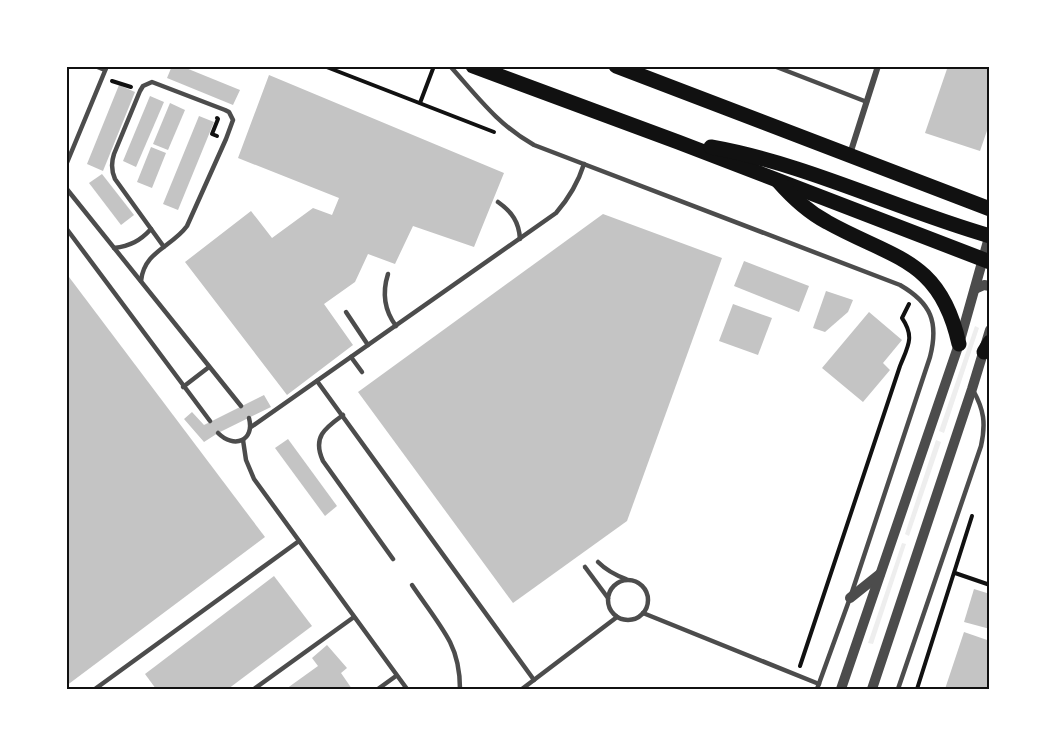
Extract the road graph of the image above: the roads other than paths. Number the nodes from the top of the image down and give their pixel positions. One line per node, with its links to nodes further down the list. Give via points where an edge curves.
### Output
1 (68, 66): 9 (lane)
2 (95, 66): 8 (lane)
3 (450, 66): 13 (lane, via 504,126 534,145)
4 (473, 66): 11 (main road)
5 (616, 66): 12 (main road)
6 (774, 66): 10 (lane)
7 (878, 66): 10 (street)
8 (106, 68): 14 (lane)
9 (66, 71)
10 (867, 102): 12 (street)
11 (678, 142): 15 (main road); 21 (main road, via 781,164)
12 (849, 156): 18 (main road)
13 (584, 164): 22 (lane, via 568,199 556,213); 57 (lane, via 900,285 926,306 935,340)
14 (66, 165)
15 (776, 179): 25 (main road); 33 (main road, via 808,210 920,270 946,303)
16 (66, 188): 24 (lane)
17 (498, 202): 22 (lane, via 517,221)
18 (990, 209)
19 (66, 228): 40 (lane)
20 (151, 229): 23 (lane); 23 (lane, via 115,179 112,161 140,91 148,83 157,83 225,110 233,120 187,226); 24 (lane, via 135,243)
21 (990, 235): 25 (street)
22 (520, 239): 31 (lane)
23 (164, 247): 27 (lane, via 148,261)
24 (114, 248): 27 (lane)
25 (988, 258): 29 (street)
26 (388, 274): 31 (lane, via 384,301)
27 (141, 281): 37 (lane)
28 (990, 286): 29 (street)
29 (975, 289): 33 (street)
30 (346, 312): 34 (lane)
31 (396, 326): 34 (lane)
32 (990, 330): 35 (street)
33 (958, 344): 53 (street)
34 (368, 345): 36 (lane)
35 (987, 347): 41 (street)
36 (351, 357): 38 (lane); 39 (lane)
37 (209, 367): 40 (lane); 42 (lane)
38 (362, 372)
39 (317, 381): 43 (lane); 46 (lane)
40 (183, 387): 45 (lane)
41 (972, 389): 71 (street); 72 (lane, via 984,417 981,446)
42 (241, 406)
43 (343, 415): 50 (lane, via 321,434 319,452); 62 (lane)
44 (249, 418): 46 (lane)
45 (210, 422)
46 (251, 427): 48 (lane)
47 (218, 433): 48 (lane, via 229,441)
48 (243, 440): 49 (lane, via 254,479)
49 (299, 541): 59 (lane); 64 (lane)
50 (393, 559)
51 (598, 562): 54 (lane)
52 (585, 567): 56 (lane)
53 (880, 574): 57 (street); 70 (street)
54 (626, 579): 56 (lane, via 614,586); 58 (lane, via 635,580 646,590 649,598)
55 (412, 585): 68 (lane, via 450,642)
56 (608, 598): 60 (lane)
57 (850, 598): 63 (lane)
58 (643, 613): 60 (lane, via 631,620); 63 (lane)
59 (354, 617): 61 (lane); 65 (lane)
60 (617, 617): 62 (lane)
61 (396, 676): 66 (lane); 67 (lane)
62 (534, 680): 69 (lane)
63 (818, 687)
64 (95, 689)
65 (254, 689)
66 (378, 689)
67 (407, 689)
68 (460, 689)
69 (522, 689)
70 (841, 689)
71 (872, 689)
72 (898, 689)

